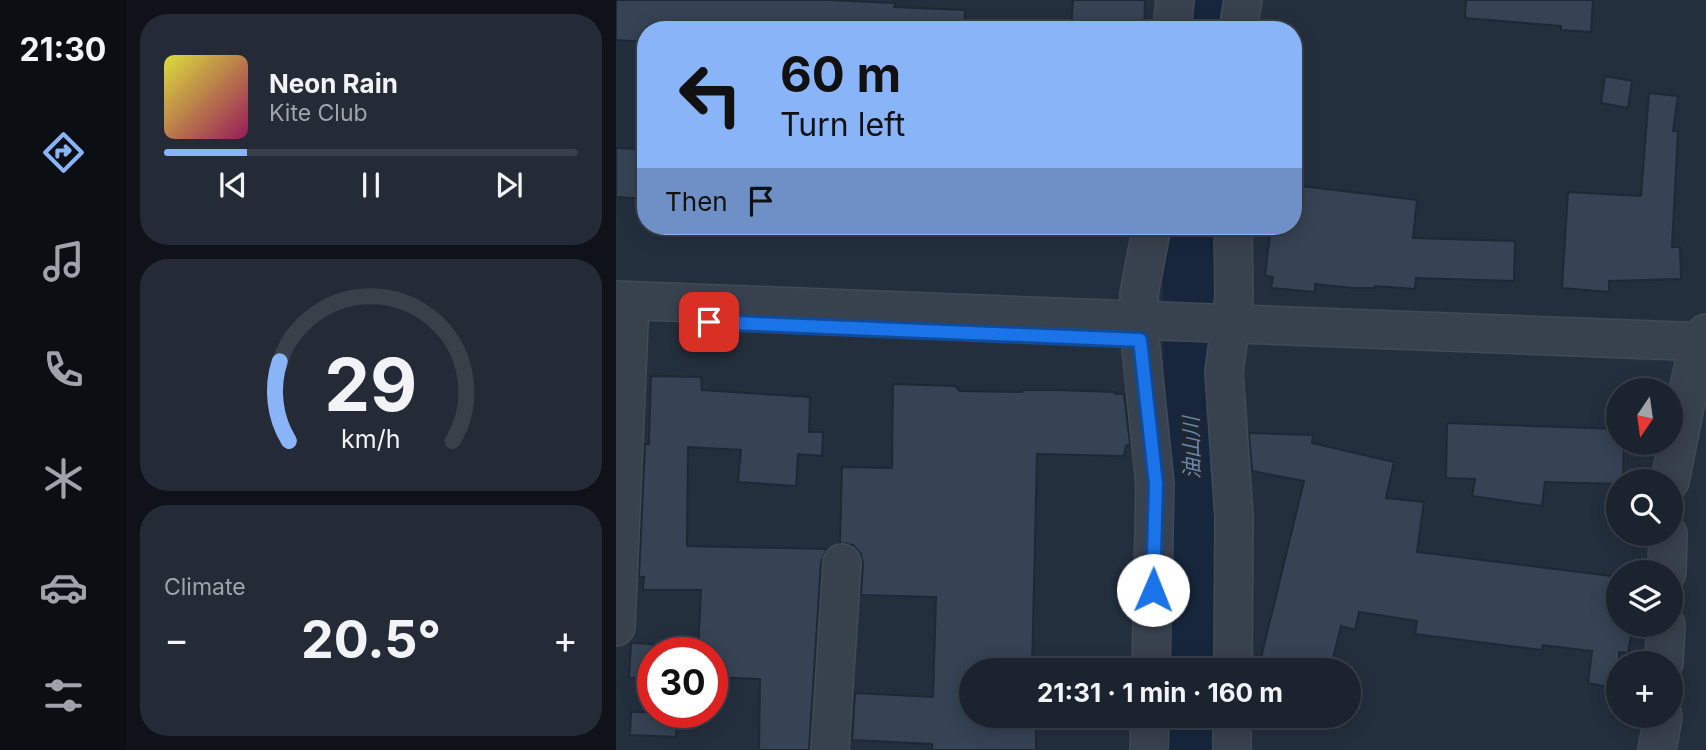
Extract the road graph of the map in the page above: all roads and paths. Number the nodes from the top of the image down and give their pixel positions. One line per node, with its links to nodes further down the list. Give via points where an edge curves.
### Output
1 (1175, 0): 3 (street)
2 (1243, 0): 4 (street)
3 (1173, 21)
4 (1240, 21)
5 (1150, 235): 8 (street, via 1139,294)
6 (1233, 235): 9 (street, via 1234,298)
7 (623, 310): 8 (street); 13 (street)
8 (1148, 330): 9 (street); 14 (street, via 1156,484)
9 (1221, 333): 10 (street); 15 (street, via 1234,517)
10 (1703, 348): 11 (street)
11 (1673, 469)
12 (842, 563): 19 (street)
13 (616, 627)
14 (1151, 658)
15 (1233, 658)
16 (1150, 728): 20 (street)
17 (1232, 728): 21 (street)
18 (1660, 728): 22 (street)
19 (830, 750)
20 (1149, 750)
21 (1232, 750)
22 (1657, 750)

